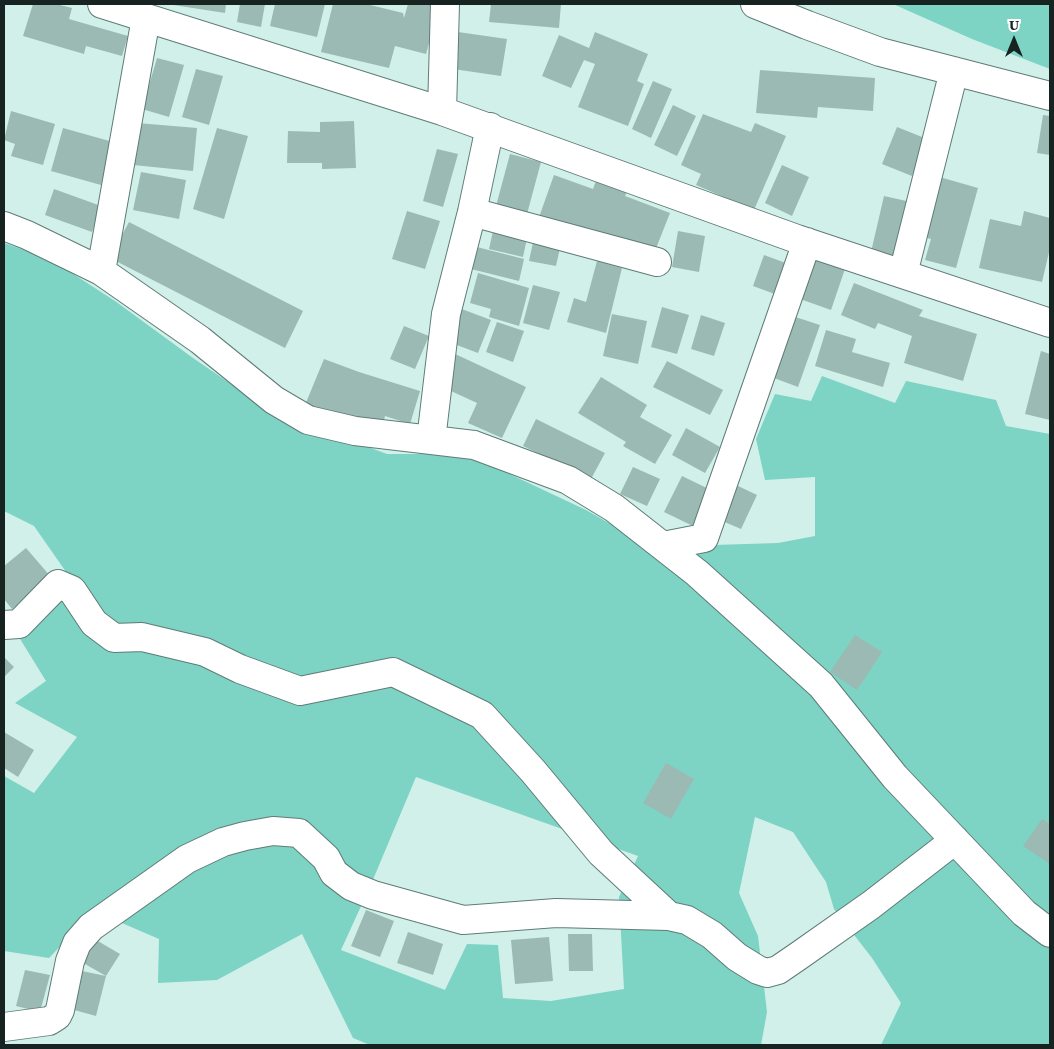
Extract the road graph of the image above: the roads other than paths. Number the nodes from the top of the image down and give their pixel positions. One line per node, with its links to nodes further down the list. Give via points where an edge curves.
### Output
1 (102, 4): 5 (street)
2 (445, 4): 8 (street)
3 (755, 4): 4 (street)
4 (806, 14): 6 (street, via 880,52)
5 (146, 18): 8 (street); 14 (street)
6 (954, 71): 7 (street); 15 (street)
7 (1050, 96)
8 (442, 110): 9 (street)
9 (490, 127): 10 (street); 12 (street)
10 (472, 212): 13 (street); 17 (street, via 446,314)
11 (4, 226): 14 (street)
12 (807, 242): 15 (street); 18 (street, via 704,538)
13 (657, 262)
14 (101, 271): 17 (street, via 200,340 274,400 308,420 355,431)
15 (903, 274): 16 (street)
16 (1050, 323)
17 (432, 440): 18 (street, via 474,445 568,480 614,508)
18 (663, 546): 20 (street, via 821,685 895,777)
19 (4, 625): 21 (street, via 19,624 58,584 72,590 94,623 114,638 142,637 205,652 300,691 393,672 482,715 601,853)
20 (954, 840): 21 (street, via 871,905 778,970 758,970 695,924); 22 (street, via 1024,913)
21 (669, 916): 23 (street, via 556,913 463,920 351,886 334,873 326,858 299,833 273,831 254,834 223,842 187,859 90,927 77,944 70,961 57,1016 49,1021)
22 (1050, 933)
23 (4, 1027)

